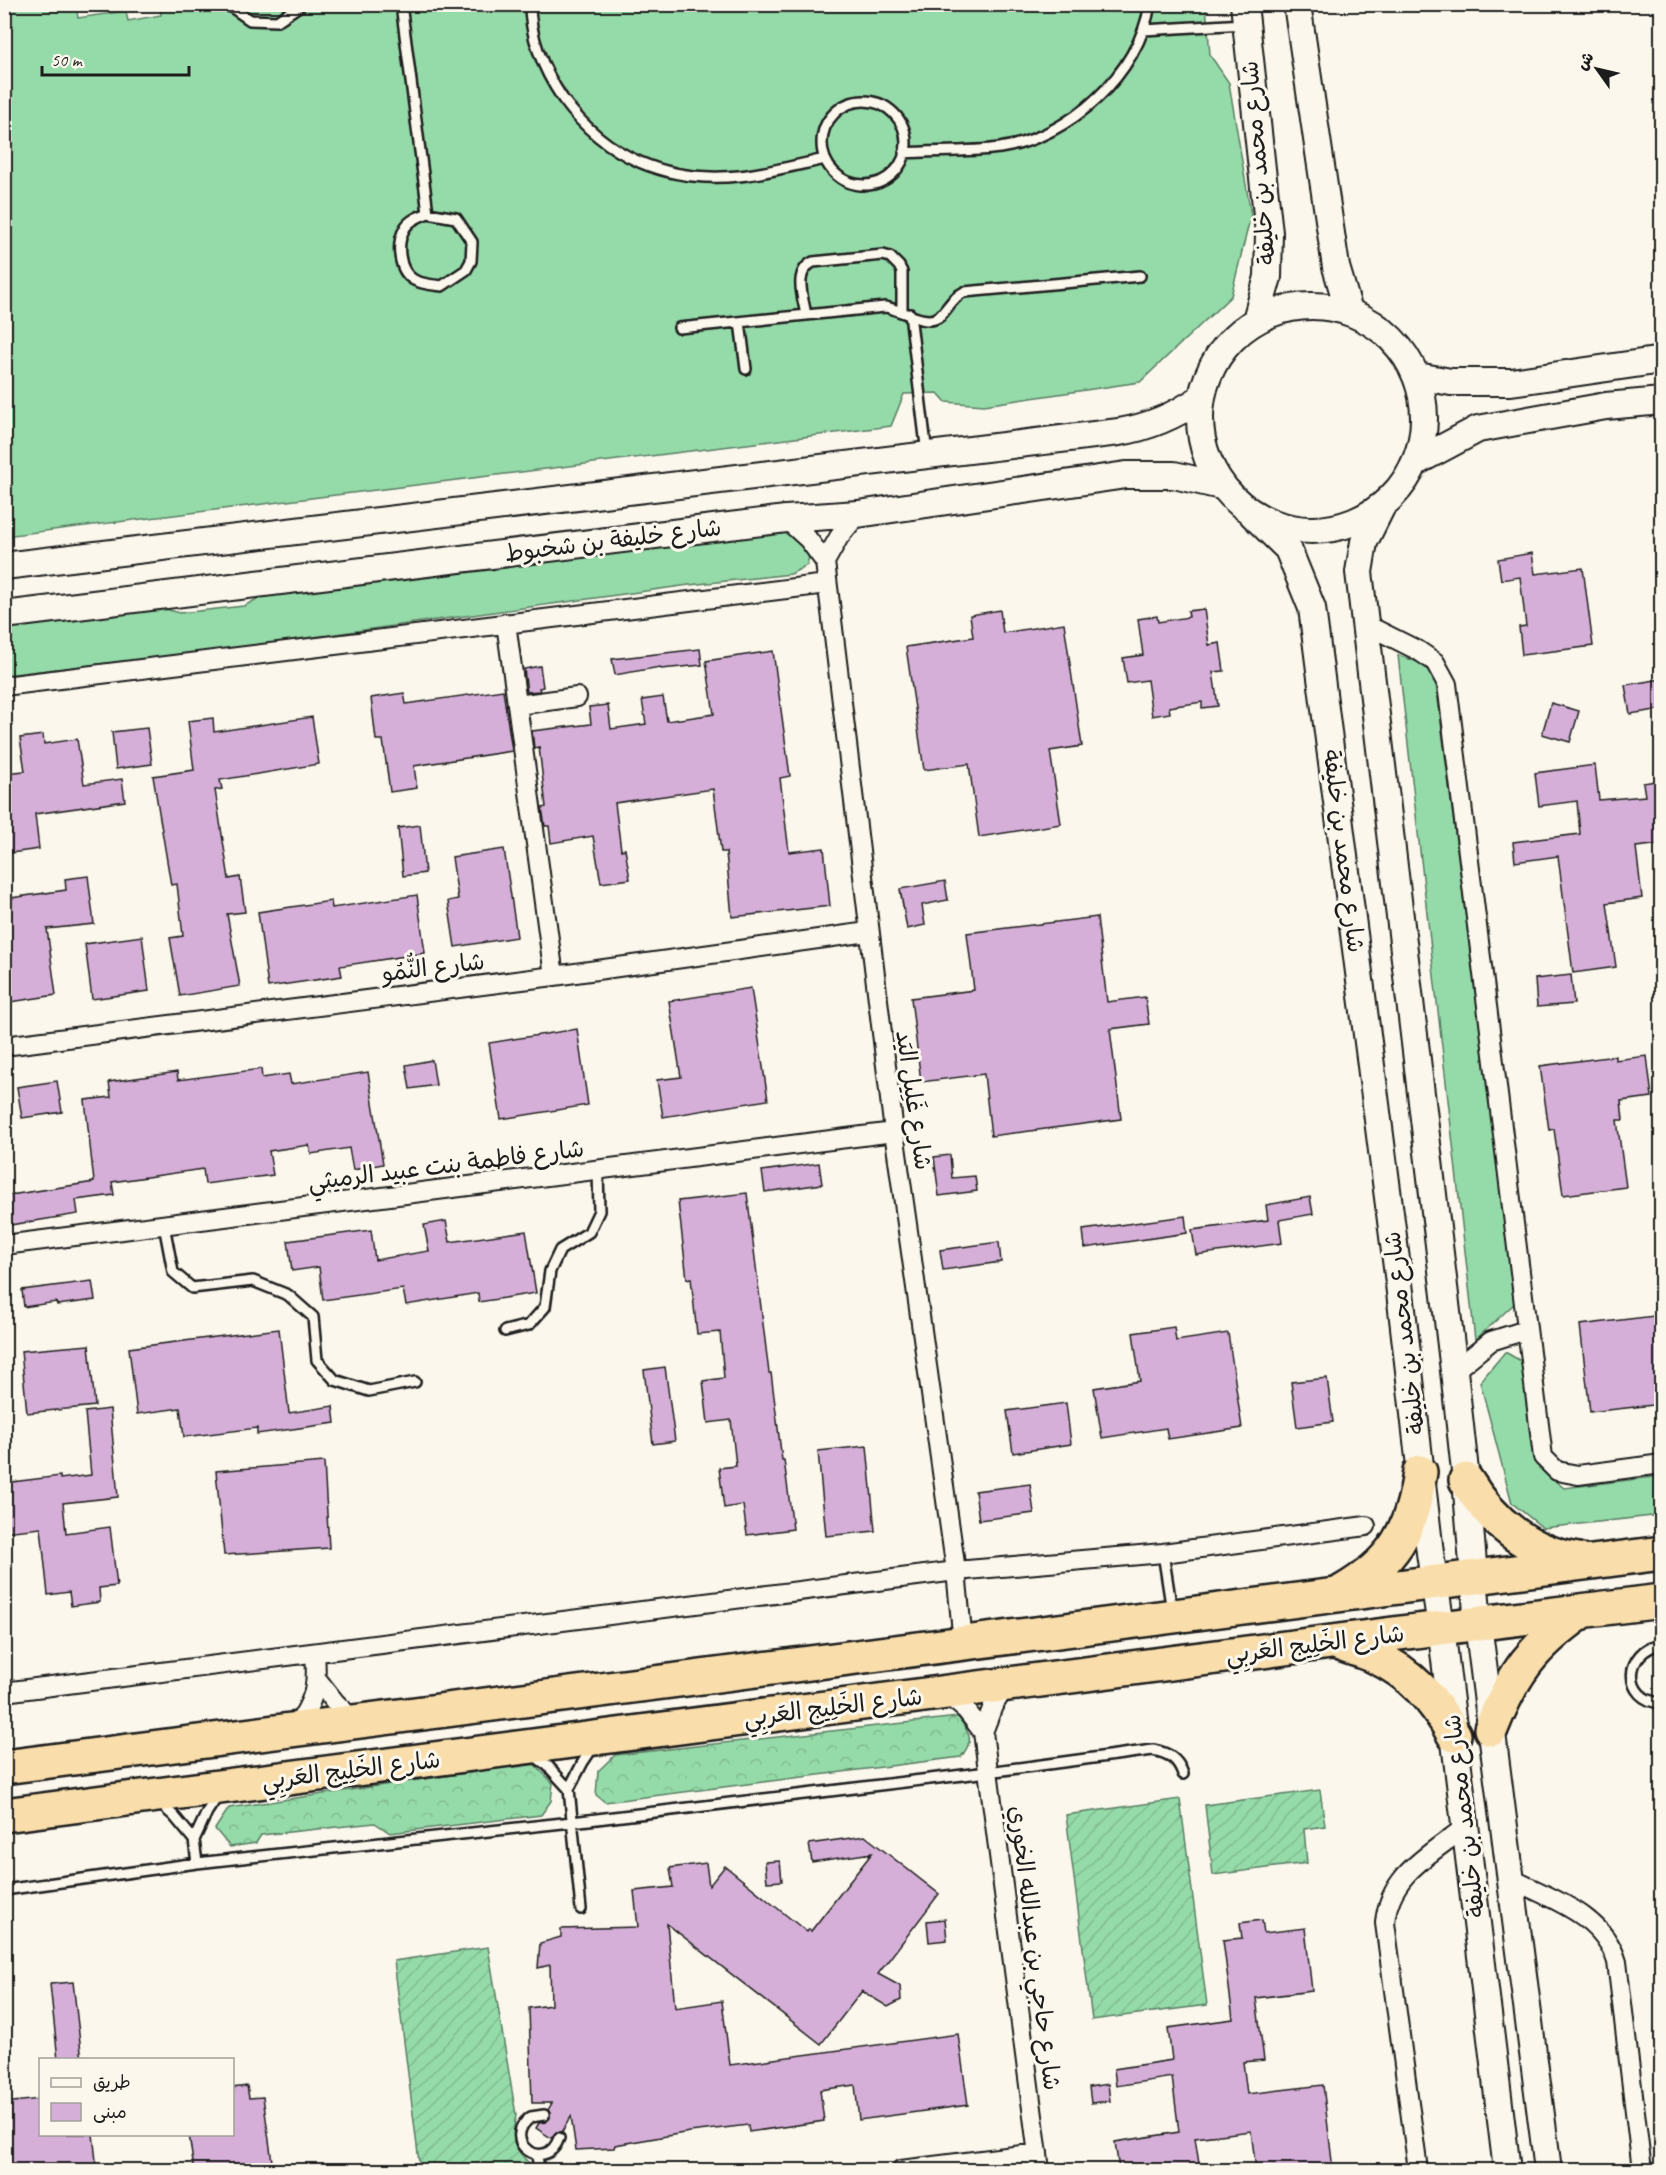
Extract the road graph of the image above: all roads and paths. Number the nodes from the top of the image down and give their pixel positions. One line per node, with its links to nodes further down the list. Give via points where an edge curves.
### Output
1 (227, 4): 2 (lane, via 250,20 277,21)
2 (302, 4)
3 (401, 4): 11 (lane)
4 (530, 4): 10 (lane, via 538,51 557,90 584,124 637,162 657,170 711,177 765,172)
5 (1150, 4): 8 (lane)
6 (1297, 4): 13 (main road, via 1336,267)
7 (1245, 14): 8 (lane); 16 (main road, شارع محمد بن خليفة, via 1269,233 1268,277)
8 (1144, 30): 9 (lane, via 1111,83 1080,112 1042,134 1000,148)
9 (904, 153): 10 (lane, via 895,171 877,183 867,184 838,176); 10 (lane, via 904,132 894,114 866,101 846,105 830,119 822,138)
10 (825, 159)
11 (428, 213): 11 (lane, via 456,218 472,242 471,261 466,270 442,286 414,280 403,269 399,257 404,228)
12 (1140, 276): 14 (lane, via 964,292 937,319 927,321)
13 (1349, 311): 16 (main road, via 1317,305 1286,308); 21 (main road, via 1393,340)
14 (906, 313): 15 (lane, via 885,307); 15 (lane, via 902,272 895,260 884,255 808,265 800,277); 24 (lane)
15 (806, 315): 17 (lane)
16 (1256, 320): 22 (main road, via 1230,340 1211,367)
17 (740, 322): 18 (lane); 20 (lane)
18 (679, 328)
19 (1662, 360): 21 (main road, via 1510,382 1451,382)
20 (746, 369)
21 (1417, 376): 25 (main road, via 1424,404 1424,433)
22 (1200, 398): 24 (main road, شارع خليفة بن شخبوط, via 1170,417 1137,429); 26 (main road, via 1199,429 1206,459)
23 (1662, 400): 25 (main road, via 1478,429)
24 (927, 456): 32 (main road, شارع خليفة بن شخبوط)
25 (1416, 462): 27 (main road, via 1402,486)
26 (1221, 486): 28 (main road, شارع خليفة بن شخبوط, via 1174,475 1126,475); 29 (main road)
27 (1382, 506): 29 (main road, via 1353,523 1319,531 1285,528); 36 (main road, شارع محمد بن خليفة, via 1364,542 1359,572)
28 (858, 514): 30 (main road, شارع خليفة بن شخبوط); 31 (street)
29 (1253, 515): 52 (main road, شارع محمد بن خليفة, via 1288,549 1312,608)
30 (786, 519): 31 (street, via 808,538); 34 (main road, شارع خليفة بن شخبوط)
31 (825, 562): 33 (street, شارع غَلِيل اليَد)
32 (4, 566)
33 (827, 584): 35 (street); 40 (street, شارع غَلِيل اليَد)
34 (4, 615)
35 (506, 623): 37 (street); 39 (street)
36 (1367, 625): 47 (street, via 1435,662 1447,684); 49 (main road, شارع محمد بن خليفة)
37 (4, 686)
38 (577, 697): 39 (street)
39 (517, 705): 41 (street)
40 (868, 932): 41 (street, شارع النُّمُو); 43 (street, شارع غَلِيل اليَد)
41 (554, 976): 42 (street, شارع النُّمُو)
42 (4, 1046)
43 (894, 1132): 44 (street, شارع فاطمة بنت عبيد الرميثي); 58 (street, شارع غَلِيل اليَد)
44 (598, 1170): 45 (street, شارع فاطمة بنت عبيد الرميثي); 48 (lane, via 599,1211 590,1232 560,1250 550,1271 545,1307 529,1325)
45 (164, 1225): 46 (street, شارع فاطمة بنت عبيد الرميثي); 50 (lane, via 173,1272 192,1288 253,1281 288,1295 313,1317 317,1360 335,1380 369,1391)
46 (4, 1245)
47 (1526, 1330): 49 (street, via 1491,1341); 51 (street, via 1544,1457 1557,1471 1578,1475)
48 (505, 1331)
49 (1454, 1371): 53 (main road, شارع محمد بن خليفة)
50 (416, 1382)
51 (1662, 1464)
52 (1420, 1472): 60 (main road, شارع محمد بن خليفة); 61 (highway, via 1409,1521 1394,1551 1368,1576)
53 (1466, 1480): 57 (highway, via 1486,1509 1511,1533 1549,1553); 59 (main road, شارع محمد بن خليفة)
54 (1366, 1526): 55 (street)
55 (1163, 1553): 58 (street); 64 (lane)
56 (1662, 1553): 57 (highway, شارع الخَلِيج العَربِي)
57 (1591, 1562): 59 (highway, شارع الخَلِيج العَربِي)
58 (956, 1571): 68 (street, شارع غَلِيل اليَد); 70 (street)
59 (1473, 1577): 60 (highway, شارع الخَلِيج العَربِي); 65 (main road, شارع محمد بن خليفة)
60 (1434, 1582): 61 (highway, شارع الخَلِيج العَربِي); 66 (main road, شارع محمد بن خليفة)
61 (1338, 1595): 64 (highway, شارع الخَلِيج العَربِي)
62 (1662, 1601): 63 (highway, شارع الخَلِيج العَربِي)
63 (1583, 1611): 65 (highway, شارع الخَلِيج العَربِي); 78 (highway, via 1528,1658 1508,1689)
64 (1173, 1616): 68 (highway, شارع الخَلِيج العَربِي)
65 (1478, 1624): 66 (highway, شارع الخَلِيج العَربِي); 78 (main road, شارع محمد بن خليفة)
66 (1441, 1627): 67 (highway, شارع الخَلِيج العَربِي); 80 (main road, شارع محمد بن خليفة)
67 (1334, 1641): 72 (highway, شارع الخَلِيج العَربِي); 80 (highway, via 1372,1655 1407,1676 1434,1702)
68 (963, 1643): 76 (highway, شارع الخَلِيج العَربِي)
69 (1662, 1644): 75 (lane, via 1640,1654 1632,1670 1640,1694 1646,1700)
70 (315, 1654): 71 (street); 73 (street)
71 (317, 1679): 76 (street); 77 (street, via 311,1704)
72 (1007, 1684): 74 (highway, شارع الخَلِيج العَربِي); 79 (street, شارع حاجي بن عبدالله الخوري)
73 (4, 1692)
74 (944, 1692): 79 (street, via 966,1710); 81 (highway, شارع الخَلِيج العَربِي)
75 (1662, 1703)
76 (355, 1722): 77 (highway, شارع الخَلِيج العَربِي)
77 (295, 1729): 83 (highway, شارع الخَلِيج العَربِي)
78 (1491, 1729): 94 (main road, شارع محمد بن خليفة)
79 (983, 1732): 84 (street, شارع حاجي بن عبدالله الخوري)
80 (1454, 1735): 91 (main road, شارع محمد بن خليفة)
81 (602, 1737): 82 (highway, شارع الخَلِيج العَربِي); 87 (lane)
82 (523, 1747): 86 (highway, شارع الخَلِيج العَربِي); 87 (lane)
83 (4, 1767)
84 (988, 1772): 85 (lane, via 1154,1750 1169,1754); 90 (lane); 100 (street, شارع حاجي بن عبدالله الخوري)
85 (1184, 1774)
86 (226, 1786): 88 (highway, شارع الخَلِيج العَربِي); 92 (lane, via 207,1812)
87 (569, 1789): 90 (lane)
88 (150, 1796): 89 (highway, شارع الخَلِيج العَربِي); 92 (lane)
89 (4, 1815)
90 (572, 1822): 93 (lane); 96 (lane)
91 (1465, 1827): 103 (street, via 1405,1875 1386,1912); 104 (main road, شارع محمد بن خليفة)
92 (195, 1840): 93 (lane)
93 (197, 1863): 95 (lane)
94 (1510, 1878): 105 (main road, شارع محمد بن خليفة); 106 (street, via 1586,1918 1603,1932 1614,1952)
95 (4, 1890)
96 (581, 1908)
97 (544, 2115): 99 (lane, via 525,2121 519,2134 524,2148)
98 (559, 2138): 99 (lane, via 551,2151)
99 (537, 2155): 101 (lane)
100 (1039, 2162): 102 (street)
101 (540, 2170)
102 (901, 2170)
103 (1418, 2170)
104 (1507, 2170)
105 (1548, 2170)
106 (1642, 2170)

